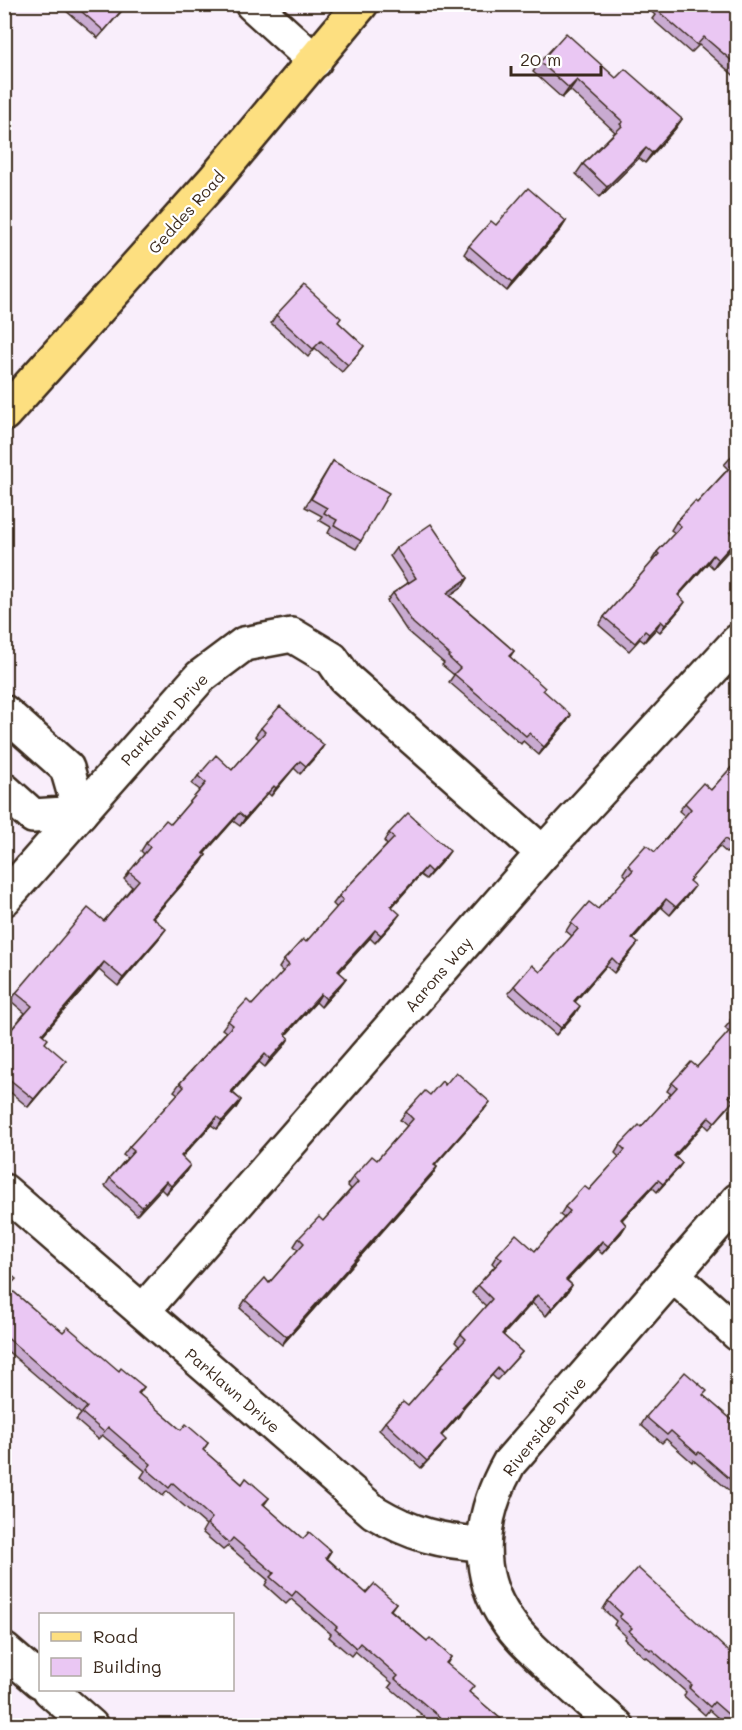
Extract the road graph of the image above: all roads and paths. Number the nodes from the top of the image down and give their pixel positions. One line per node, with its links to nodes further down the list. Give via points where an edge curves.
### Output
1 (252, 4): 3 (street)
2 (358, 6): 3 (main road, Geddes Road)
3 (315, 61): 4 (main road, Geddes Road)
4 (4, 414)
5 (738, 641): 9 (street, Aarons Way)
6 (4, 712): 8 (street, via 67,768)
7 (4, 789): 8 (street, via 33,816)
8 (80, 813): 9 (street, Parklawn Drive, via 200,676 244,644 292,635 332,659 345,678); 10 (street, Parklawn Drive)
9 (543, 853): 14 (street, Aarons Way)
10 (4, 899)
11 (4, 1191): 14 (street, Parklawn Drive)
12 (738, 1200): 13 (street, Riverside Drive)
13 (673, 1275): 15 (street); 16 (street, Riverside Drive, via 509,1463 490,1502)
14 (143, 1311): 16 (street, Parklawn Drive, via 374,1512 424,1537)
15 (738, 1334)
16 (484, 1544): 21 (street, Riverside Drive, via 488,1579 505,1618 519,1636)
17 (4, 1650): 18 (street)
18 (39, 1680)
19 (52, 1691): 20 (street)
20 (91, 1725)
21 (616, 1725)

